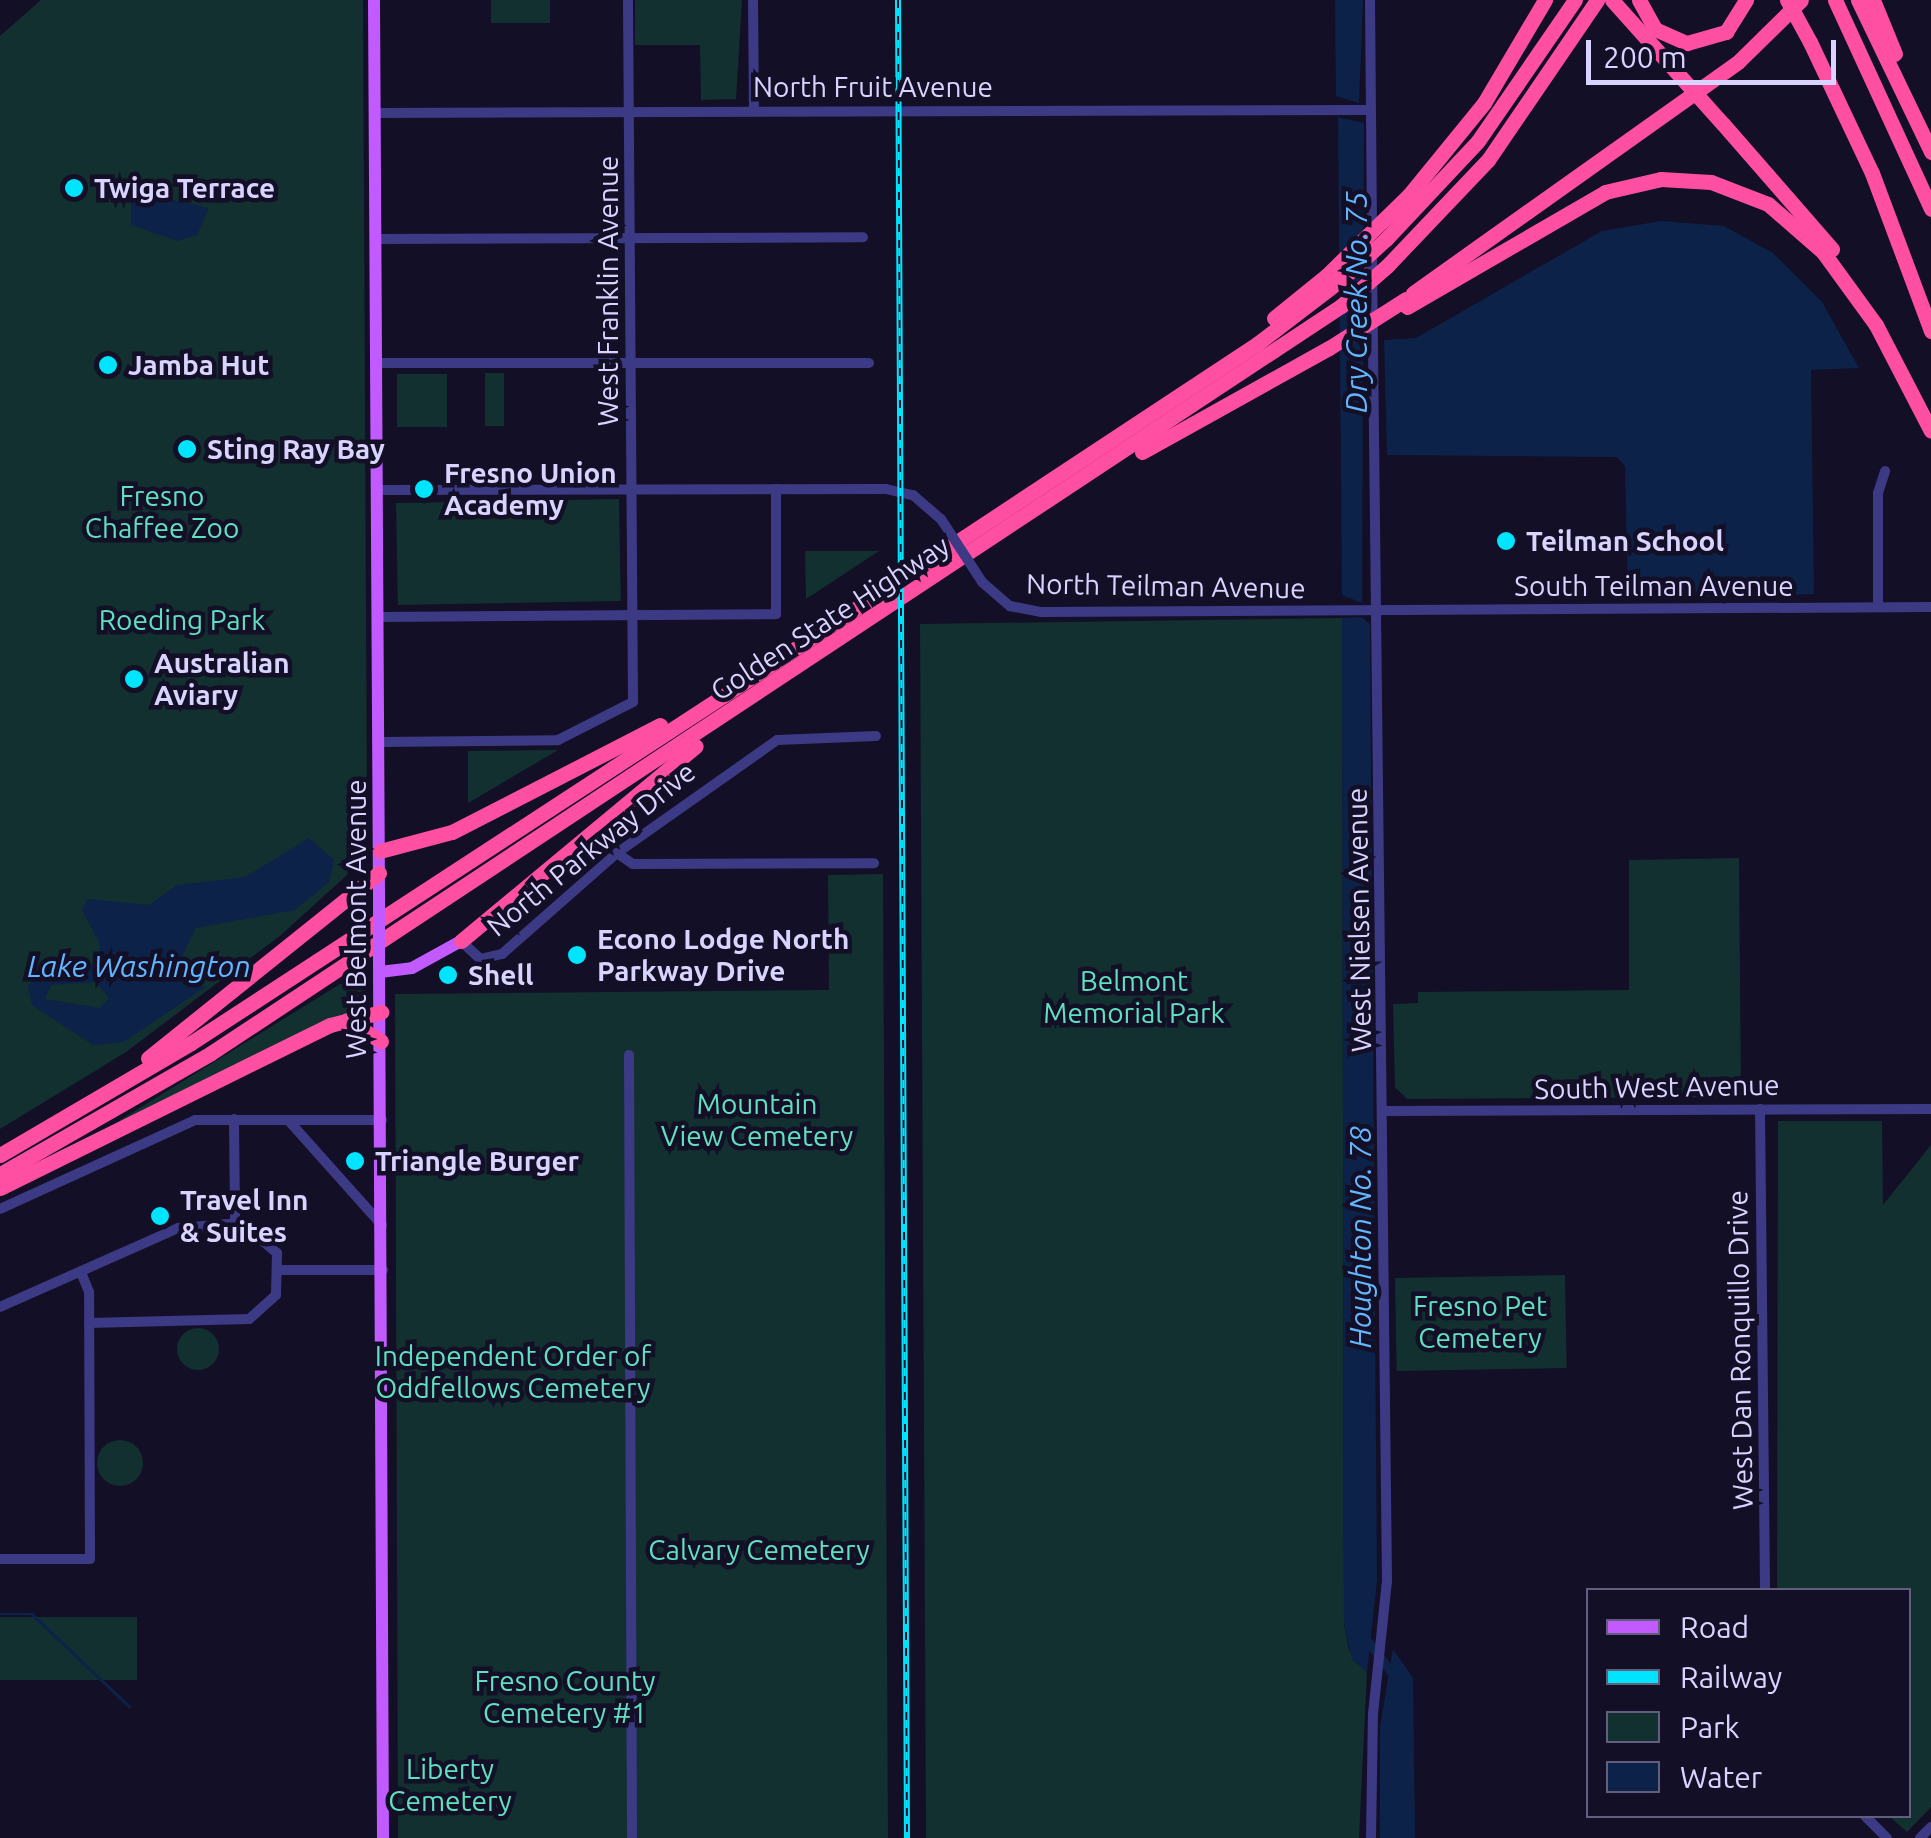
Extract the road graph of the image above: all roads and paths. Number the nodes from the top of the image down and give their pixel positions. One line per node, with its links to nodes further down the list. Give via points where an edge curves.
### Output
1 (374, 0): 18 (main road, West Belmont Avenue)
2 (628, 0): 19 (street, West Franklin Avenue)
3 (752, 0): 16 (street)
4 (1370, 0): 17 (street, West Nielsen Avenue)
5 (1545, 0): 25 (highway, bridge, via 1484,103)
6 (1575, 0): 25 (highway, bridge, via 1478,141 1386,239)
7 (1597, 0): 32 (highway, Golden State Highway, bridge, via 1488,160 1387,266 1341,306)
8 (1612, 0): 31 (highway, bridge, via 1848,270)
9 (1639, 0): 10 (highway, via 1655,29 1696,43 1726,32)
10 (1746, 0)
11 (1788, 0): 27 (highway, bridge, via 1872,172)
12 (1801, 0): 26 (highway, via 1738,62)
13 (1858, 0): 20 (highway)
14 (1873, 0): 20 (highway)
15 (1838, 4): 21 (highway)
16 (754, 110): 17 (street, North Fruit Avenue); 19 (street, North Fruit Avenue)
17 (1366, 110): 39 (street, West Nielsen Avenue)
18 (376, 113): 19 (street, North Fruit Avenue); 24 (main road, West Belmont Avenue)
19 (630, 113): 23 (street, West Franklin Avenue)
20 (1931, 152)
21 (1931, 209)
22 (863, 237): 23 (street)
23 (630, 238): 24 (street); 28 (street, West Franklin Avenue)
24 (377, 240): 30 (main road, West Belmont Avenue)
25 (1334, 277): 42 (highway, Golden State Highway)
26 (1407, 303): 31 (highway, via 1606,192 1661,178 1711,182 1768,204 1824,252 1884,338); 32 (highway, bridge)
27 (1931, 331)
28 (631, 363): 29 (street); 30 (street); 34 (street, West Franklin Avenue)
29 (869, 363)
30 (379, 364): 36 (main road, West Belmont Avenue)
31 (1931, 430)
32 (1102, 469): 43 (highway, Golden State Highway)
33 (1885, 471): 37 (street, via 1878,493)
34 (632, 488): 35 (street); 36 (street); 40 (street, West Franklin Avenue)
35 (776, 489): 39 (street, North Teilman Avenue, bridge, via 886,489 920,498 982,582 1029,611); 40 (street, via 776,614)
36 (380, 490): 41 (main road, West Belmont Avenue)
37 (1878, 607): 38 (street, South Teilman Avenue); 39 (street, South Teilman Avenue)
38 (1931, 607)
39 (1378, 610): 59 (street, West Nielsen Avenue)
40 (632, 615): 41 (street); 45 (street, West Franklin Avenue, via 633,702 558,740)
41 (381, 617): 45 (main road, West Belmont Avenue)
42 (769, 666): 46 (highway, via 452,832); 56 (highway, Golden State Highway)
43 (758, 695): 50 (highway); 64 (highway, Golden State Highway, via 211,1053)
44 (876, 736): 47 (street, North Parkway Drive, via 777,740)
45 (382, 742): 46 (main road, West Belmont Avenue)
46 (380, 851): 49 (main road, West Belmont Avenue)
47 (617, 853): 48 (street, via 633,864); 50 (street, North Parkway Drive, via 494,958 480,959)
48 (874, 863)
49 (379, 873): 51 (main road, West Belmont Avenue, bridge); 56 (highway)
50 (461, 941): 51 (main road, North Parkway Drive, via 412,968)
51 (380, 966): 52 (main road, West Belmont Avenue)
52 (380, 1012): 53 (highway); 54 (main road, West Belmont Avenue)
53 (346, 1020): 54 (highway); 65 (highway)
54 (381, 1041): 62 (main road, West Belmont Avenue)
55 (629, 1055): 79 (street)
56 (93, 1102): 63 (highway, Golden State Highway)
57 (1760, 1109): 58 (street, South West Avenue); 59 (street, South West Avenue); 75 (street, West Dan Ronquillo Drive)
58 (1931, 1109)
59 (1384, 1111): 80 (street, West Nielsen Avenue, via 1383,1636)
60 (234, 1120): 61 (street); 66 (street, via 163,1130); 67 (street)
61 (288, 1120): 62 (street); 68 (street)
62 (382, 1120): 68 (main road, West Belmont Avenue)
63 (0, 1155)
64 (0, 1174)
65 (0, 1188)
66 (0, 1209)
67 (235, 1222): 69 (street, via 264,1236); 71 (street, via 160,1232)
68 (383, 1226): 70 (main road, West Belmont Avenue)
69 (282, 1270): 70 (street); 73 (street, via 272,1302 243,1321)
70 (383, 1270): 78 (main road, West Belmont Avenue)
71 (81, 1272): 72 (street); 73 (street)
72 (0, 1307)
73 (89, 1323): 74 (street, via 90,1559)
74 (0, 1560)
75 (1765, 1588)
76 (1867, 1818): 81 (street)
77 (1931, 1827): 82 (street)
78 (383, 1838)
79 (632, 1838)
80 (1371, 1838)
81 (1888, 1838)
82 (1920, 1838)

